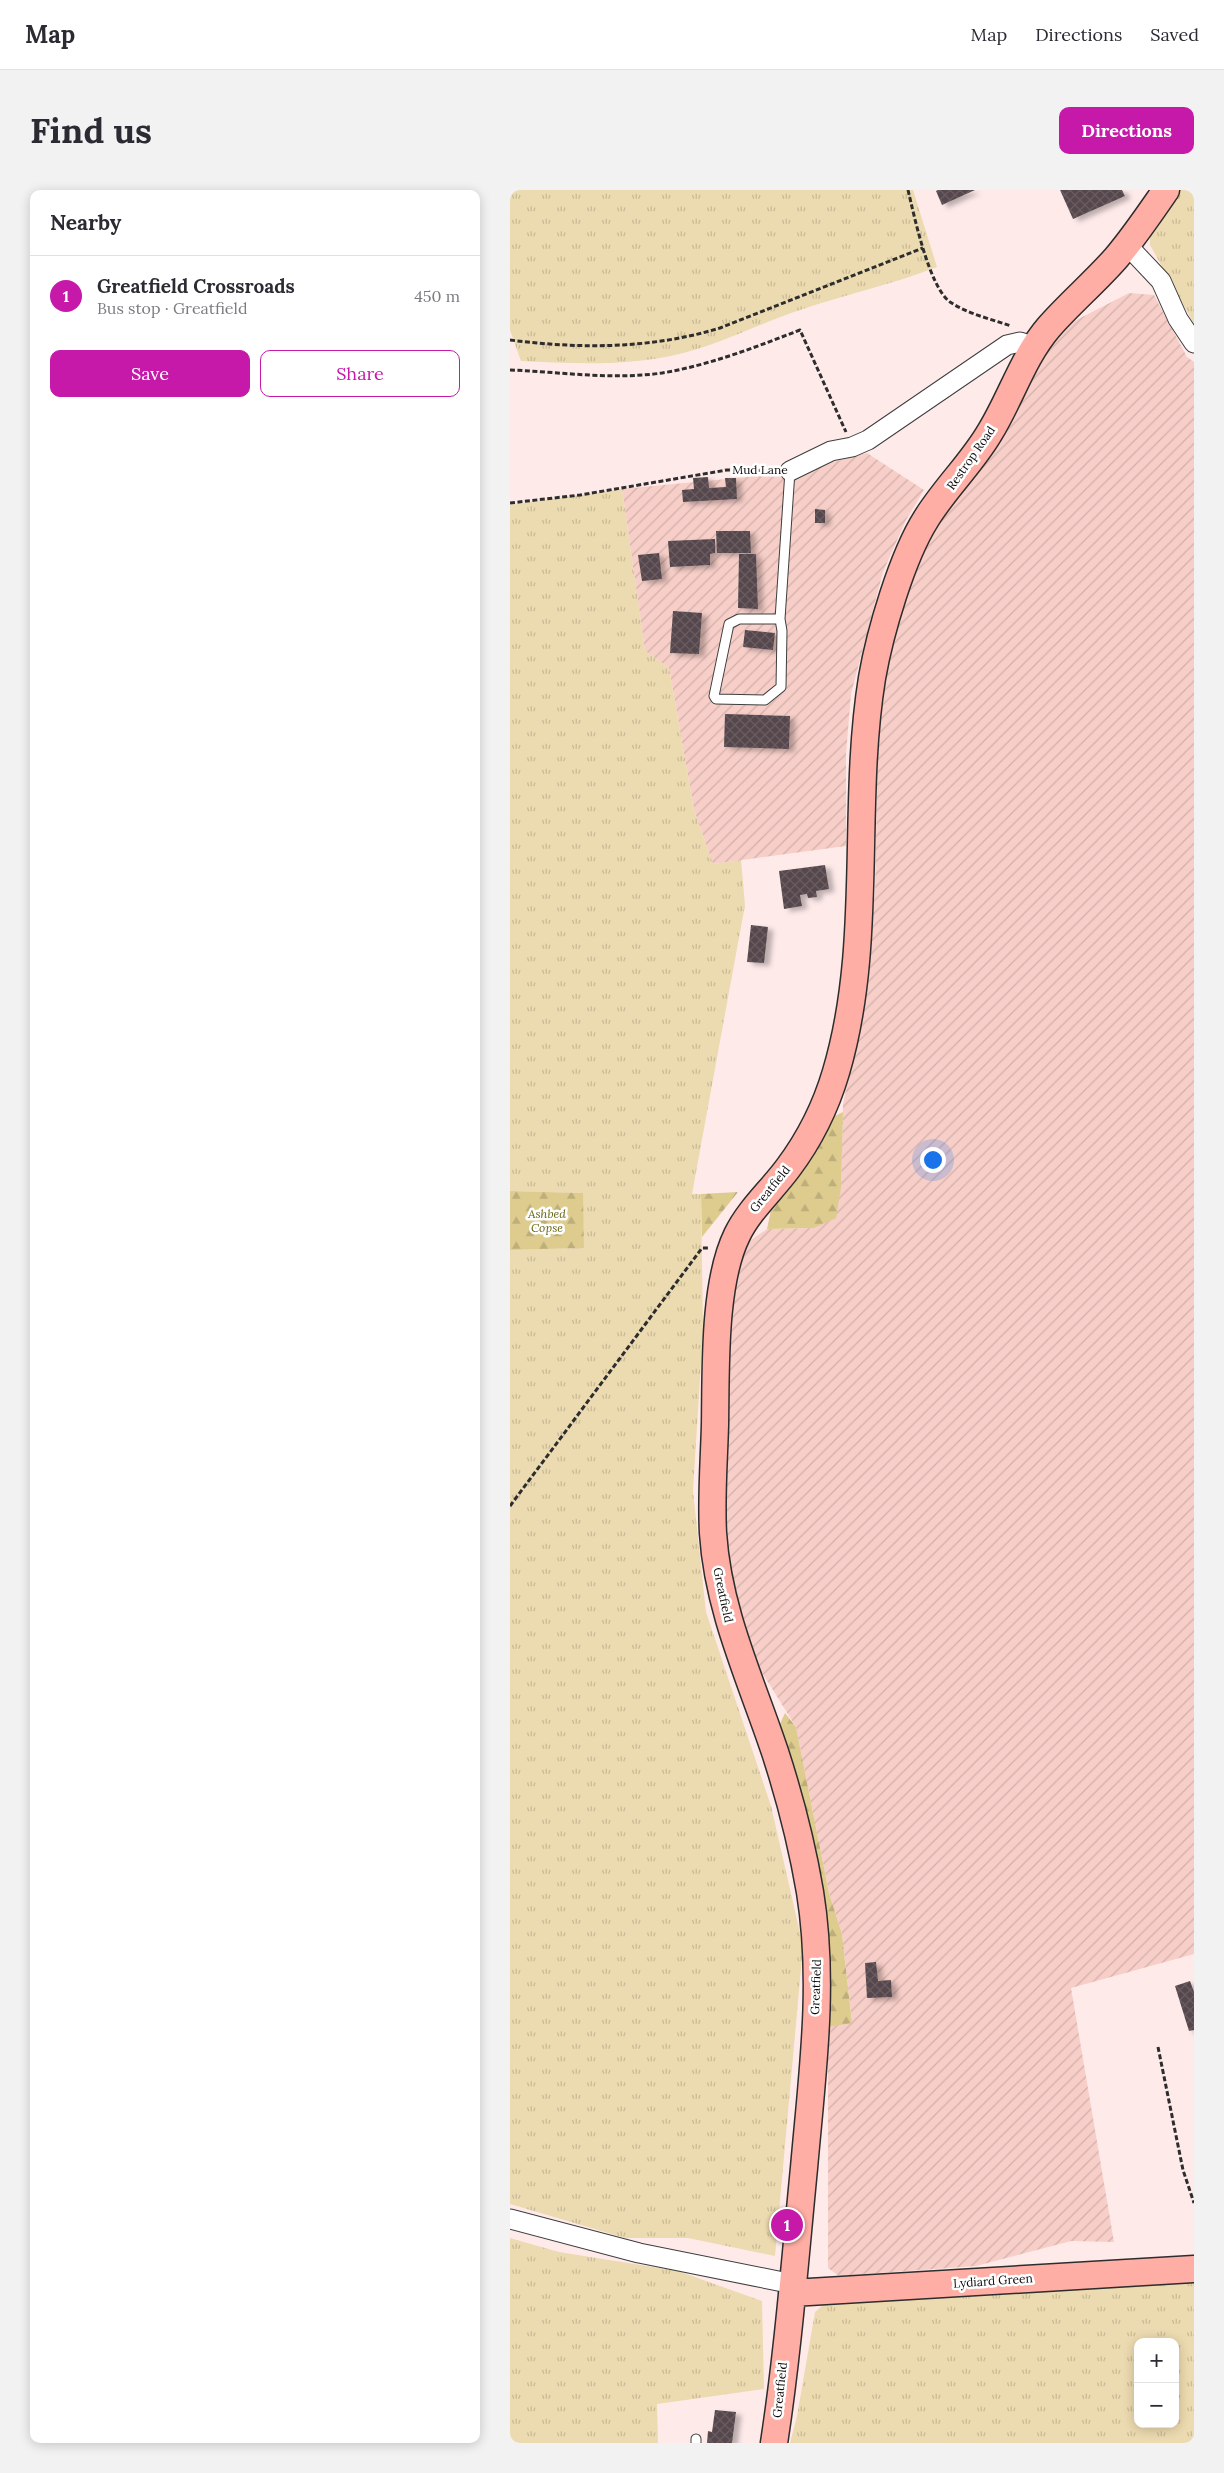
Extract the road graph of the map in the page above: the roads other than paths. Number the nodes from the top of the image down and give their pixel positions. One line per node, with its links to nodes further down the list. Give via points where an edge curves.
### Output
1 (1166, 190): 2 (street, Restrop Road)
2 (1127, 245): 3 (street, via 1161,281 1178,320); 4 (street, Restrop Road, via 1047,330)
3 (1194, 342)
4 (1028, 345): 5 (street, Mud Lane, via 1007,345 888,428 852,447 831,451); 7 (street, Restrop Road, via 981,447 926,519 912,547 883,627 873,674)
5 (790, 471): 6 (lane)
6 (780, 619): 6 (lane, via 781,687 765,700 716,698 729,624 739,619)
7 (863, 766): 10 (street, Greatfield, via 856,958 836,1073 800,1150 744,1221 731,1248 724,1282 716,1372 712,1520 716,1566 732,1635 775,1753 796,1826 810,1893 818,1959 812,2083)
8 (510, 2219): 10 (street)
9 (1194, 2269): 10 (street, Lydiard Green)
10 (792, 2288): 11 (street, Greatfield)
11 (774, 2443)

